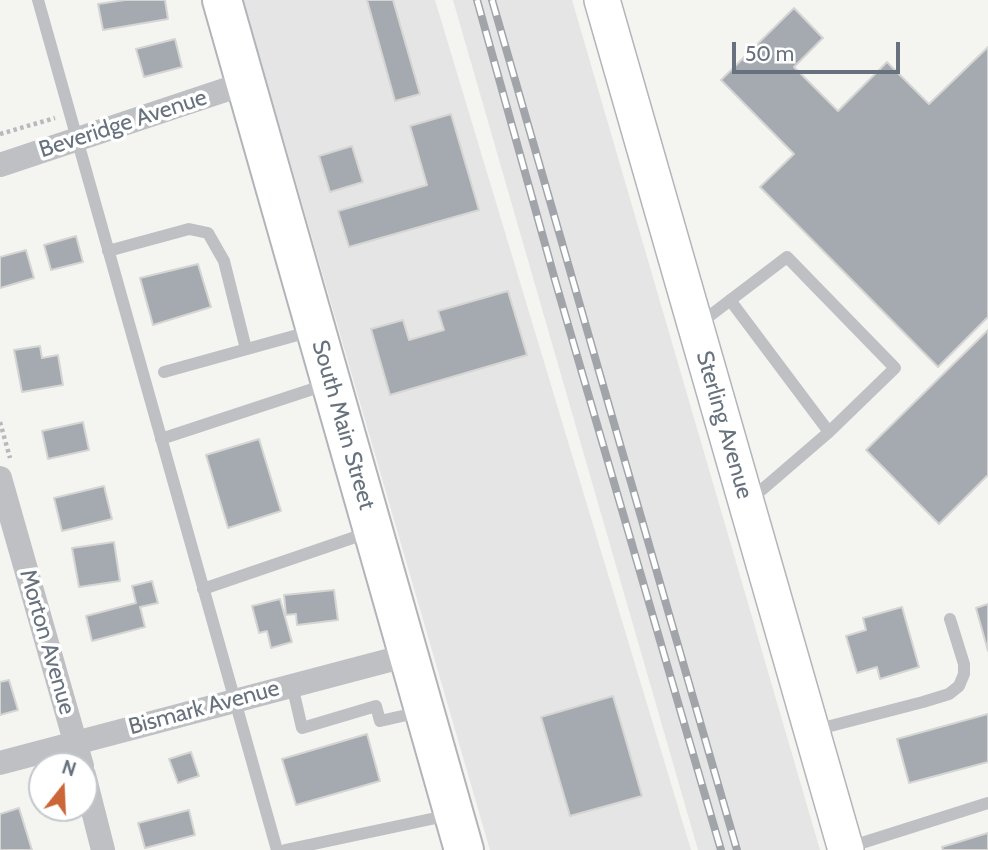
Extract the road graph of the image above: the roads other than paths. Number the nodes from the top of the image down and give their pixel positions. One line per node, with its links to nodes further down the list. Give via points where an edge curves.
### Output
1 (38, 0): 5 (lane)
2 (222, 0): 4 (main road, South Main Street)
3 (602, 0): 9 (street, Sterling Avenue)
4 (246, 83): 5 (street, Beveridge Avenue); 10 (main road, South Main Street)
5 (77, 139): 6 (street, Beveridge Avenue); 7 (lane)
6 (0, 165)
7 (108, 251): 11 (lane, via 189,229 208,233 224,261); 15 (lane)
8 (730, 300): 9 (lane); 14 (lane); 14 (lane, via 787,257 895,368)
9 (695, 326): 17 (street, Sterling Avenue)
10 (316, 330): 11 (lane); 13 (main road, South Main Street)
11 (246, 349): 12 (lane)
12 (164, 372)
13 (331, 383): 15 (lane); 18 (main road, South Main Street)
14 (829, 432): 17 (lane)
15 (161, 439): 19 (lane)
16 (0, 478): 26 (street, Morton Avenue)
17 (747, 503): 25 (street, Sterling Avenue)
18 (373, 531): 19 (lane); 21 (main road, South Main Street)
19 (202, 589): 23 (lane)
20 (950, 619): 25 (lane, via 964,674 949,694)
21 (409, 655): 22 (street, Bismark Avenue); 24 (main road, South Main Street)
22 (292, 685): 23 (street, Bismark Avenue); 24 (lane, via 302,729 376,706 380,721)
23 (233, 700): 26 (street, Bismark Avenue); 34 (lane)
24 (425, 711): 31 (main road, South Main Street)
25 (812, 731): 32 (street, Sterling Avenue)
26 (76, 742): 27 (street, Morton Avenue); 28 (street, Bismark Avenue)
27 (78, 752)
28 (0, 763)
29 (988, 803): 32 (lane)
30 (96, 822): 33 (street)
31 (459, 832): 35 (lane)
32 (846, 849)
33 (103, 850)
34 (277, 850)
35 (285, 850)

